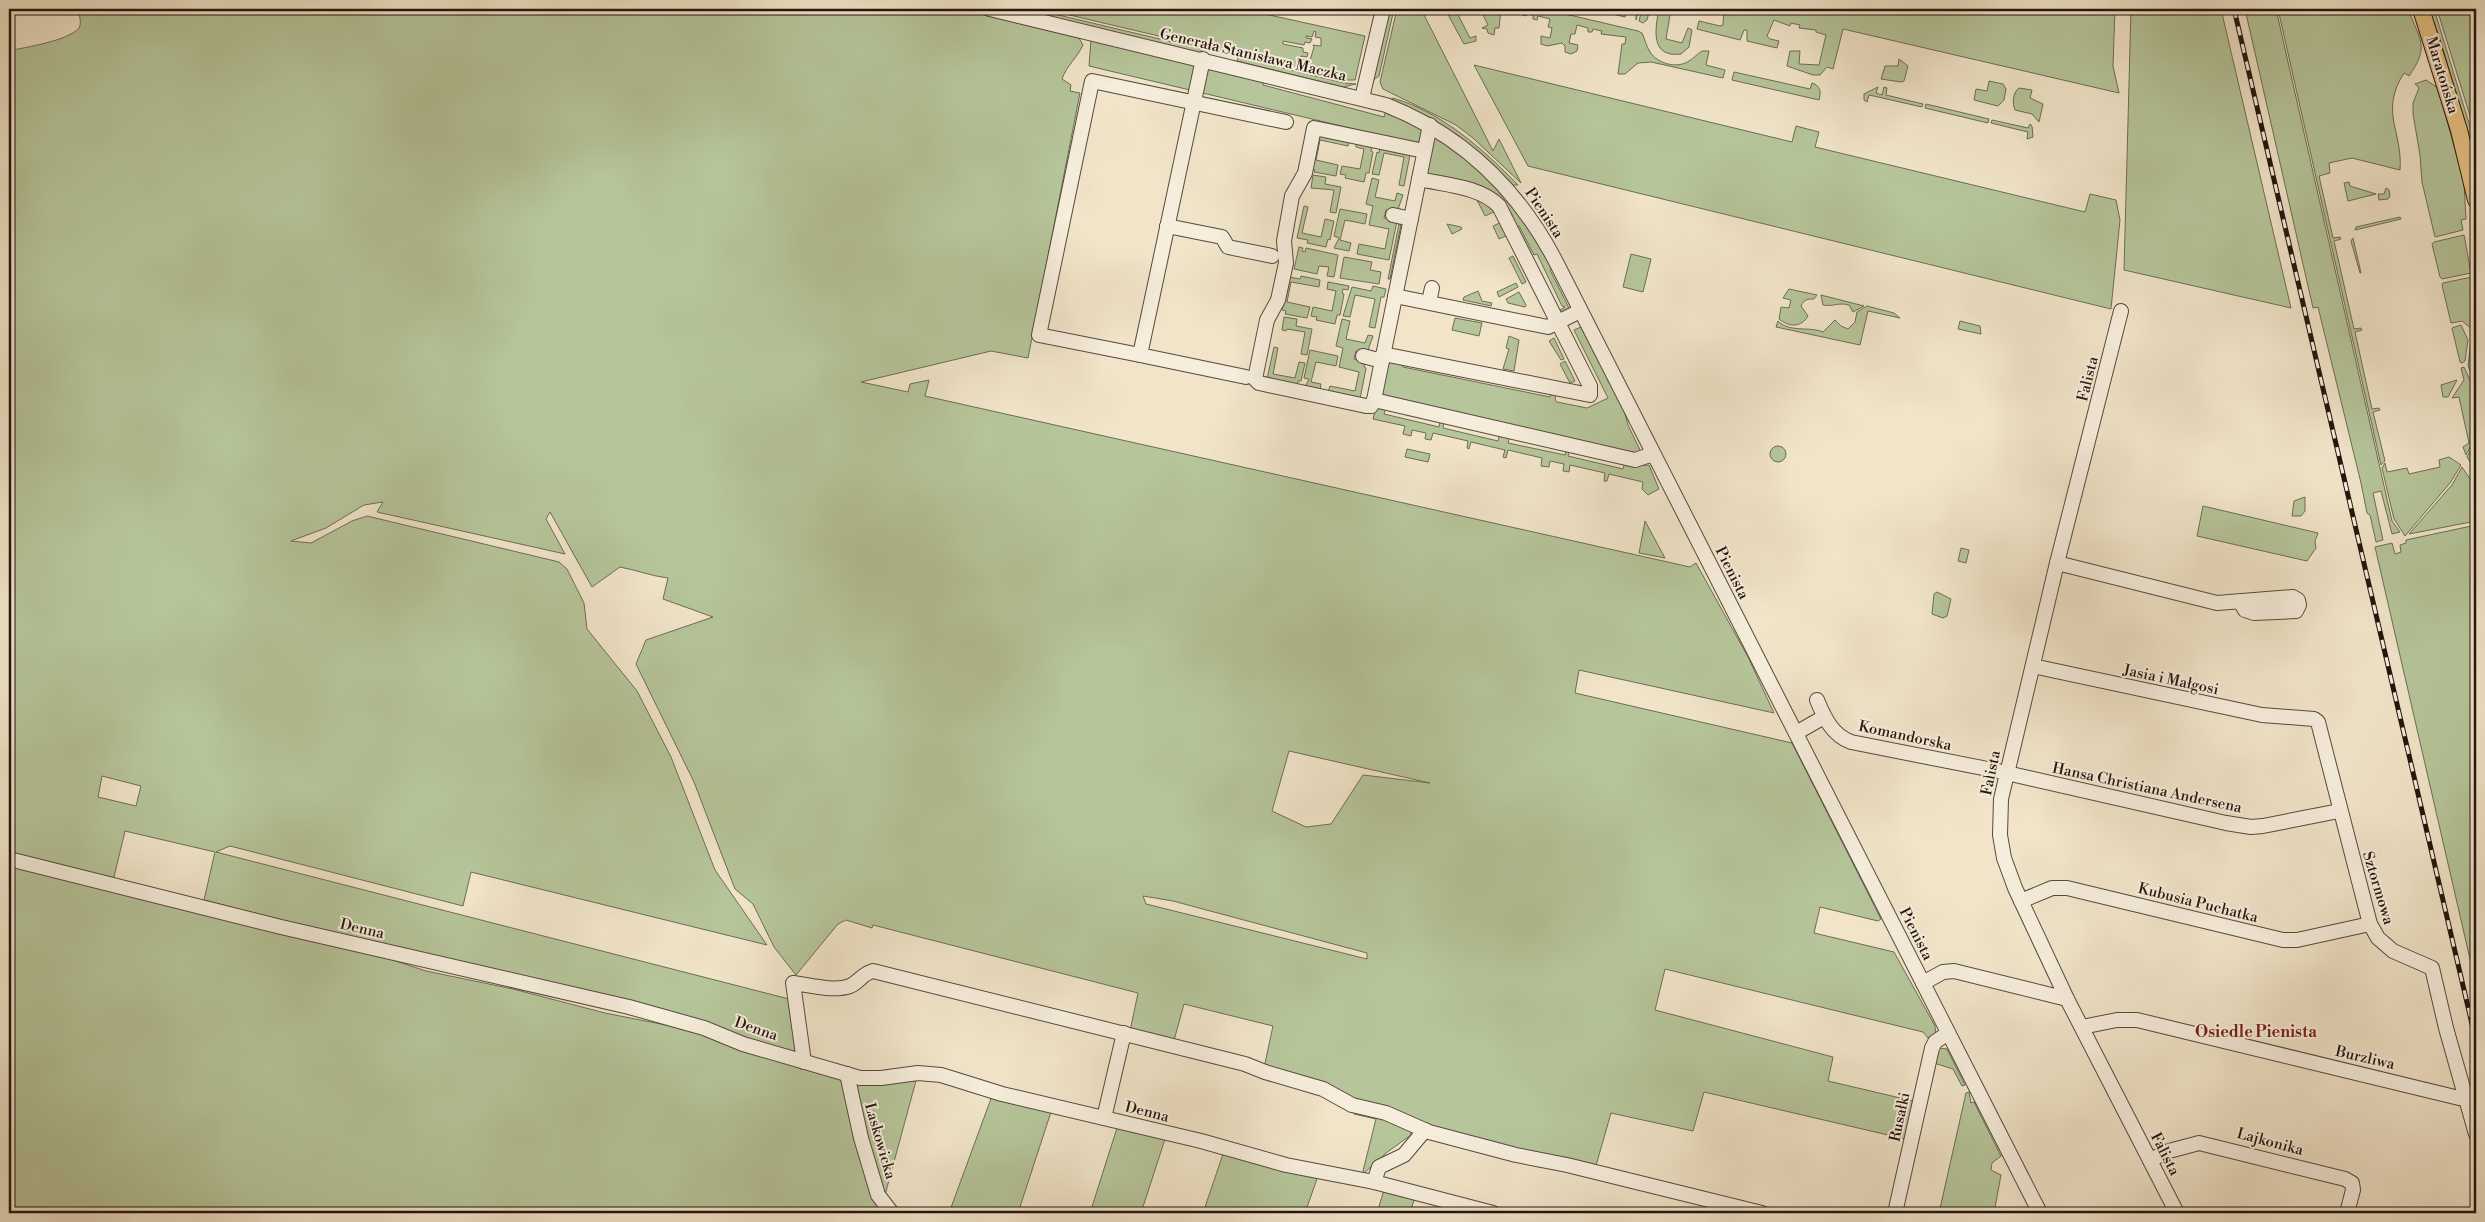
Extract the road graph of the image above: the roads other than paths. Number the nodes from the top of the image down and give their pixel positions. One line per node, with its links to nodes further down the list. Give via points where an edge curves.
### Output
1 (990, 9): 4 (street, Generała Stanisława Maczka)
2 (1383, 9): 5 (street)
3 (2421, 9): 11 (main road, Maratońska, via 2459,130)
4 (1203, 59): 5 (street, Generała Stanisława Maczka); 6 (street)
5 (1362, 98): 8 (street, Pienista)
6 (1194, 103): 7 (street); 14 (street); 22 (street, via 1092,82 1039,335)
7 (1286, 122)
8 (1430, 125): 9 (street); 19 (street, Pienista, via 1477,158 1513,195 1542,236)
9 (1424, 151): 10 (street); 26 (street, via 1314,128 1305,173 1292,196 1284,241 1286,263 1278,300 1267,320 1254,379 1259,383 1366,406 1372,406)
10 (1419, 178): 13 (street); 21 (street, via 1475,191 1499,206)
11 (2476, 200)
12 (1393, 215): 13 (street)
13 (1410, 219): 17 (street)
14 (1167, 226): 15 (street, via 1222,237 1228,247); 22 (street)
15 (1272, 256)
16 (1432, 288): 18 (street)
17 (1395, 296): 18 (street); 24 (street)
18 (1429, 302): 21 (street, via 1545,327)
19 (1580, 311): 21 (street); 27 (street, Pienista)
20 (2121, 312): 28 (street, Falista)
21 (1559, 322): 24 (street, via 1590,386 1584,398)
22 (1140, 356): 25 (street)
23 (1363, 356): 24 (street)
24 (1382, 357): 26 (street)
25 (1246, 377)
26 (1374, 400): 27 (street, via 1635,460)
27 (1654, 454): 34 (street, Pienista)
28 (2057, 563): 29 (street, via 2209,601 2292,597); 30 (street, Falista)
29 (2298, 600)
30 (2033, 666): 33 (street, Jasia i Małgosi, via 2262,715); 35 (street, Falista)
31 (1817, 700): 32 (street, Komandorska)
32 (1824, 717): 34 (street); 35 (street, Komandorska, via 1835,733 1851,742)
33 (2303, 718): 36 (street, Sztormowa, via 2318,722)
34 (1796, 734): 40 (street, Pienista)
35 (2007, 774): 36 (street, Hansa Christiana Andersena, via 2239,826 2263,826); 38 (street, Falista, via 2000,835 2006,864)
36 (2339, 811): 39 (street, Sztormowa)
37 (9, 859): 45 (street, Denna, via 251,920 629,1007)
38 (2021, 901): 39 (street, Kubusia Puchatka, via 2052,888 2066,888 2289,940); 41 (street, Falista)
39 (2370, 924): 47 (street, Sztormowa, via 2378,938 2393,951 2432,968)
40 (1923, 983): 41 (street, via 1943,972 1954,971); 44 (street, Pienista)
41 (2067, 999): 42 (street, Falista)
42 (2082, 1028): 47 (street, Burzliwa, via 2117,1020 2137,1020); 51 (street, Falista)
43 (1124, 1033): 45 (street, via 873,971 850,986 793,983); 48 (street); 49 (street, via 1323,1089 1352,1105 1386,1113)
44 (1948, 1033): 56 (street, Rusałki, via 1932,1048); 57 (street, Pienista)
45 (804, 1062): 46 (street, Denna)
46 (847, 1074): 48 (street, Denna, via 860,1078 918,1073 941,1075 1002,1094); 53 (street, Laskowicka, via 878,1195)
47 (2465, 1097): 50 (street, Sztormowa)
48 (1104, 1118): 52 (street, Denna, via 1286,1165)
49 (1425, 1130): 52 (street, via 1404,1155 1379,1167); 55 (street, via 1516,1155)
50 (2476, 1134)
51 (2150, 1160): 58 (street, Falista); 59 (street, Lajkonika, via 2200,1143 2345,1179 2352,1183 2353,1190)
52 (1374, 1182): 54 (street, Denna)
53 (892, 1213)
54 (1494, 1213)
55 (1762, 1213)
56 (1895, 1213)
57 (2040, 1213)
58 (2177, 1213)
59 (2347, 1213)

